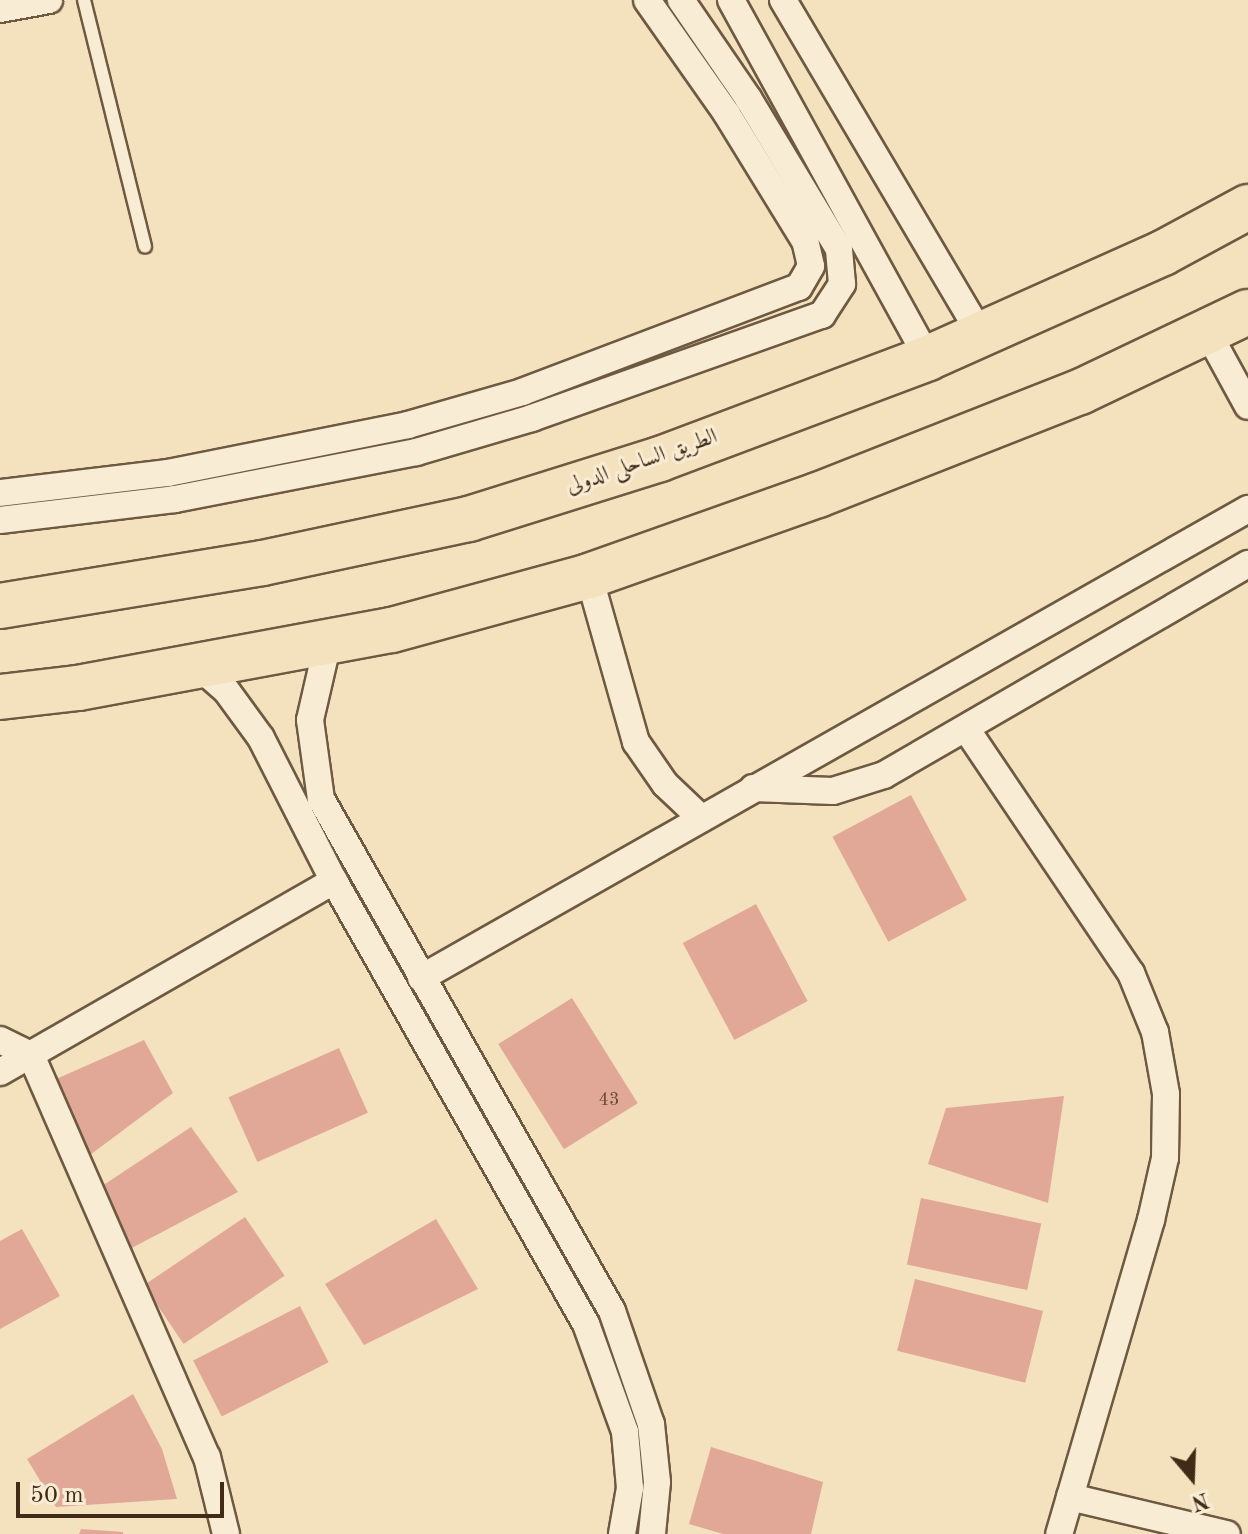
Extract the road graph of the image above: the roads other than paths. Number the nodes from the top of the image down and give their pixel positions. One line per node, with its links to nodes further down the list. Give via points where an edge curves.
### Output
1 (49, 0): 7 (street)
2 (84, 0): 9 (lane)
3 (647, 0): 10 (street, via 727,114 805,241 811,266)
4 (681, 0): 11 (street, via 830,231 844,268)
5 (731, 0): 15 (street)
6 (783, 0): 14 (street)
7 (0, 9)
8 (1248, 207): 14 (highway, الطريق الساحلى الدولى, via 1163,253)
9 (145, 247)
10 (807, 277): 11 (street); 17 (street, via 787,293 650,346 522,392 408,425 182,471)
11 (842, 284): 19 (street, via 822,315 805,324 416,452 175,499)
12 (1248, 312): 13 (highway)
13 (1208, 333): 16 (street); 21 (highway, via 949,445)
14 (981, 335): 15 (highway, الطريق الساحلى الدولى)
15 (928, 358): 22 (highway, الطريق الساحلى الدولى, via 660,459 469,519 263,563)
16 (1248, 406)
17 (0, 493)
18 (1248, 509): 27 (street)
19 (0, 520)
20 (1248, 564): 26 (street)
21 (589, 576): 23 (highway, via 491,606); 28 (street, via 636,742 665,784)
22 (0, 606)
23 (328, 642): 24 (highway); 30 (street, via 310,720 321,799)
24 (198, 666): 25 (highway); 29 (street, via 226,690 261,738)
25 (0, 697)
26 (967, 730): 27 (street, via 859,785 806,794); 34 (street, via 1131,973 1155,1032 1166,1094 1165,1158 1151,1220)
27 (753, 788): 28 (street)
28 (701, 818): 30 (street)
29 (334, 881): 32 (street); 36 (street, via 586,1324 625,1432 630,1488)
30 (421, 978): 37 (street, via 612,1311 635,1365 651,1424 657,1482)
31 (0, 1040): 32 (street)
32 (31, 1055): 33 (street); 35 (street, via 207,1457)
33 (0, 1072)
34 (1070, 1497): 38 (street); 39 (street)
35 (226, 1534)
36 (622, 1534)
37 (652, 1534)
38 (1059, 1534)
39 (1227, 1534)

